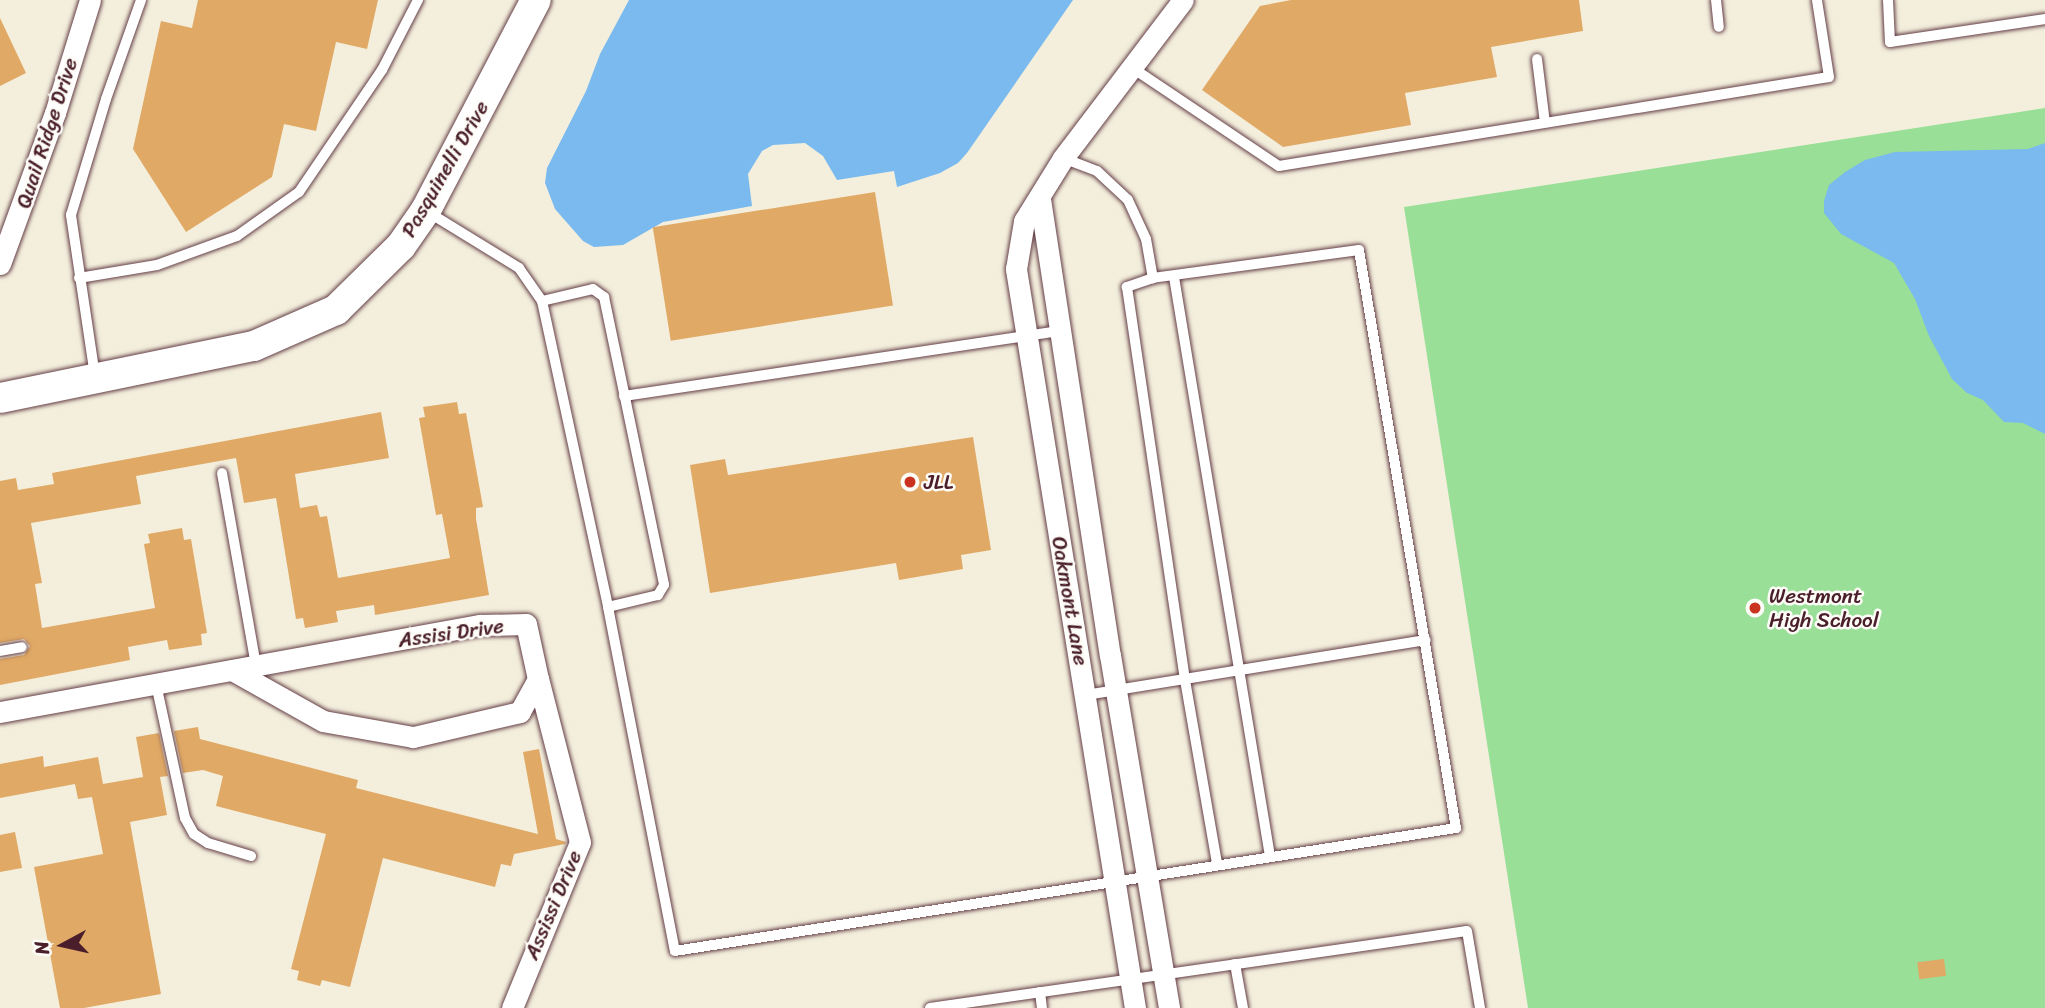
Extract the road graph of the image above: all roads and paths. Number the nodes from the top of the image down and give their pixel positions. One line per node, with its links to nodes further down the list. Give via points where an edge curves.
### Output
1 (90, 0): 17 (street, Quail Ridge Drive)
2 (141, 0): 19 (lane, via 71,215)
3 (418, 0): 19 (lane, via 382,71 299,192 237,236 157,265)
4 (537, 0): 16 (street, Pasquinelli Drive)
5 (1183, 0): 12 (street, Oakmont Lane)
6 (1716, 0): 10 (lane)
7 (1818, 0): 13 (lane, via 1829,77)
8 (1888, 0): 9 (lane, via 1890,42)
9 (2045, 19)
10 (1719, 27)
11 (1537, 59): 13 (lane)
12 (1134, 69): 13 (lane, via 1279,166); 14 (street, Oakmont Lane)
13 (1545, 123)
14 (1063, 158): 15 (street, Oakmont Lane); 20 (lane, via 1097,171 1128,200 1146,239)
15 (1040, 199): 22 (street, Oakmont Lane); 23 (street, Oakmont Lane, via 1024,221 1017,259)
16 (426, 210): 21 (lane, via 519,268); 24 (street, Pasquinelli Drive, via 401,246 359,288 336,310 311,323 254,346)
17 (0, 264)
18 (1174, 277): 20 (lane); 29 (lane, via 1359,250); 34 (lane)
19 (79, 278): 24 (lane)
20 (1153, 278): 36 (lane, via 1127,287)
21 (542, 301): 25 (lane, via 593,289 604,297); 28 (lane)
22 (1059, 331): 23 (lane); 38 (street, Oakmont Lane)
23 (1024, 335): 25 (lane); 39 (street, Oakmont Lane)
24 (95, 379): 26 (street, Pasquinelli Drive)
25 (624, 396): 28 (lane, via 664,584 658,595)
26 (0, 398)
27 (222, 473): 32 (lane)
28 (608, 607): 45 (lane, via 675,951)
29 (1426, 639): 34 (lane); 42 (lane, via 1456,828)
30 (22, 647): 31 (lane)
31 (0, 651)
32 (256, 665): 33 (street, Assisi Drive); 35 (street, Assisi Drive, via 480,625 526,624)
33 (232, 670): 35 (street, via 323,720 413,737 520,712); 37 (street, Assisi Drive)
34 (1238, 671): 36 (lane); 42 (lane)
35 (538, 680): 50 (street, Assissi Drive, via 580,842)
36 (1185, 680): 38 (lane); 43 (lane)
37 (156, 684): 40 (street, Assisi Drive); 41 (lane, via 185,818 194,834 208,843)
38 (1116, 691): 39 (lane); 44 (street, Oakmont Lane)
39 (1086, 695): 45 (street, Oakmont Lane)
40 (0, 712)
41 (251, 856)
42 (1270, 856): 43 (lane)
43 (1217, 864): 44 (lane)
44 (1147, 875): 45 (lane); 47 (street, Oakmont Lane)
45 (1116, 880): 48 (street, Oakmont Lane)
46 (1235, 964): 47 (lane); 55 (lane); 56 (lane, via 1467,931)
47 (1163, 974): 48 (lane); 54 (street, Oakmont Lane)
48 (1130, 979): 49 (lane); 53 (street, Oakmont Lane)
49 (1040, 992): 51 (lane); 52 (lane)
50 (512, 1008)
51 (930, 1008)
52 (1042, 1008)
53 (1135, 1008)
54 (1169, 1008)
55 (1243, 1008)
56 (1480, 1008)

